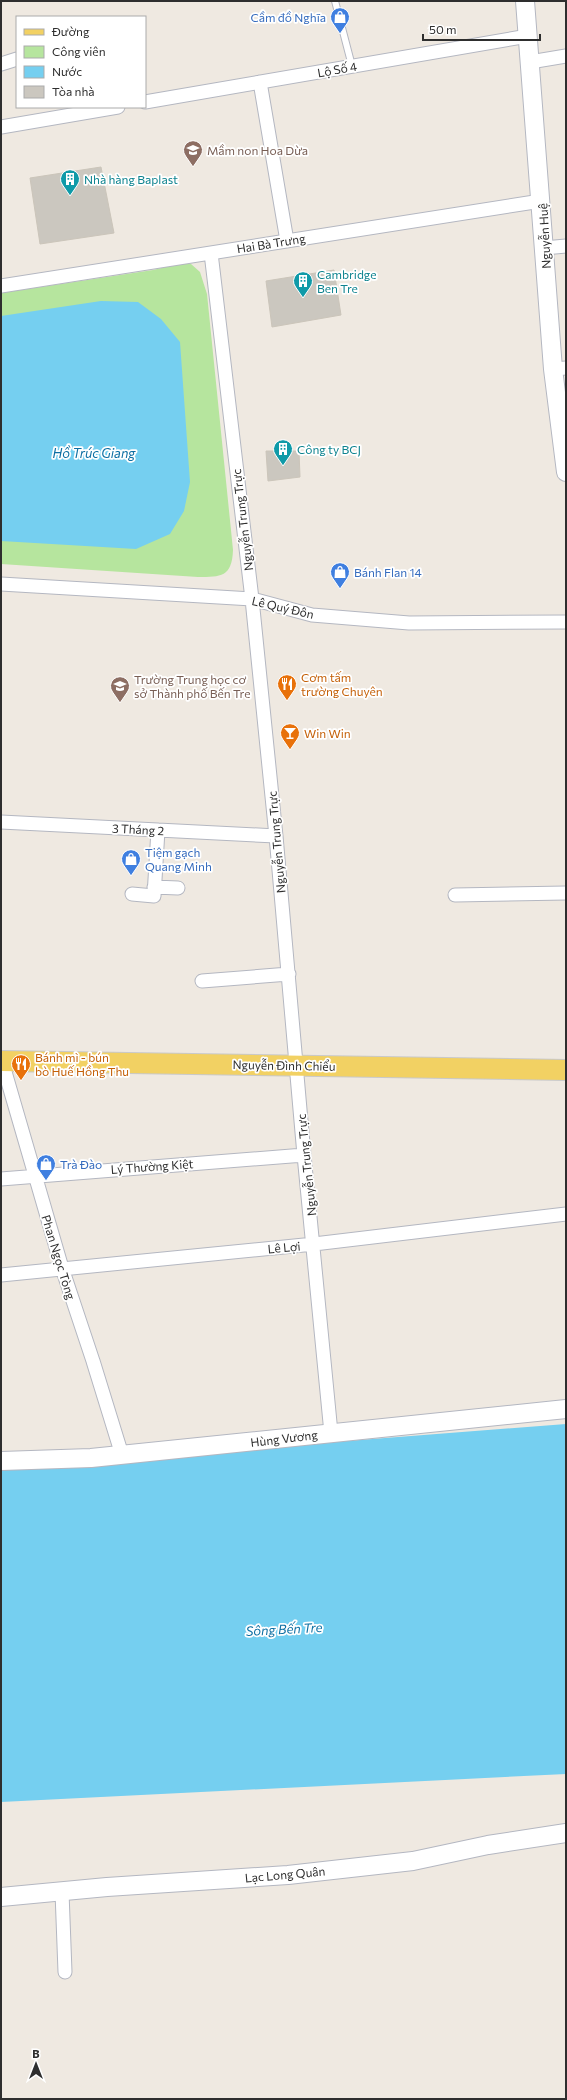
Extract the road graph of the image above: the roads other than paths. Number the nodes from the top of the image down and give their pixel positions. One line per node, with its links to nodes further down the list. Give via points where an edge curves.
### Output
1 (335, 1): 8 (lane)
2 (525, 1): 3 (street, Nguyễn Huệ)
3 (528, 36): 6 (street, Nguyễn Huệ); 8 (street, Lộ Số 4)
4 (566, 56): 6 (street)
5 (16, 59): 7 (street)
6 (530, 62): 13 (street, Nguyễn Huệ)
7 (1, 64)
8 (352, 66): 9 (street, Lộ Số 4)
9 (260, 82): 10 (street, Lộ Số 4); 14 (street)
10 (146, 102)
11 (112, 108): 12 (street)
12 (1, 127)
13 (542, 201): 14 (street, Hai Bà Trưng); 16 (street, Nguyễn Huệ)
14 (288, 241): 17 (street, Hai Bà Trưng)
15 (566, 246): 16 (street)
16 (544, 248): 19 (street, Nguyễn Huệ)
17 (211, 253): 18 (street, Hai Bà Trưng); 22 (street, Nguyễn Trung Trực)
18 (1, 286)
19 (560, 369): 20 (street, Nguyễn Huệ)
20 (566, 472)
21 (1, 584): 22 (street, Lê Quý Đôn)
22 (252, 599): 23 (street, Lê Quý Đôn, via 312,615 410,623); 26 (street, Nguyễn Trung Trực)
23 (566, 622)
24 (1, 822): 25 (street, 3 Tháng 2)
25 (158, 830): 26 (street, 3 Tháng 2); 27 (street)
26 (276, 836): 32 (street, Nguyễn Trung Trực)
27 (154, 886): 28 (street); 29 (street, via 154,896)
28 (178, 888)
29 (132, 894)
30 (566, 894): 31 (street)
31 (455, 895)
32 (288, 974): 33 (street); 35 (street, Nguyễn Trung Trực)
33 (202, 981)
34 (1, 1060): 35 (main road, Nguyễn Đình Chiểu); 38 (street, Phan Ngọc Tòng)
35 (297, 1065): 36 (main road, Nguyễn Đình Chiểu); 37 (street, Nguyễn Trung Trực)
36 (566, 1070)
37 (304, 1155): 38 (street, Lý Thường Kiệt); 41 (street, Nguyễn Trung Trực)
38 (34, 1175): 39 (street, Lý Thường Kiệt); 42 (street, Phan Ngọc Tòng)
39 (1, 1179)
40 (566, 1214): 41 (street, Lê Lợi)
41 (314, 1244): 42 (street, Lê Lợi); 45 (street, Nguyễn Trung Trực)
42 (62, 1268): 43 (street, Lê Lợi); 46 (street, Phan Ngọc Tòng)
43 (1, 1275)
44 (566, 1408): 45 (street, Hùng Vương)
45 (332, 1433): 46 (street, Hùng Vương)
46 (122, 1455): 47 (street, Hùng Vương)
47 (1, 1461)
48 (566, 1833): 49 (street, Lạc Long Quân, via 413,1860 288,1875)
49 (62, 1892): 50 (street, Lạc Long Quân); 51 (street)
50 (1, 1897)
51 (65, 1972)

